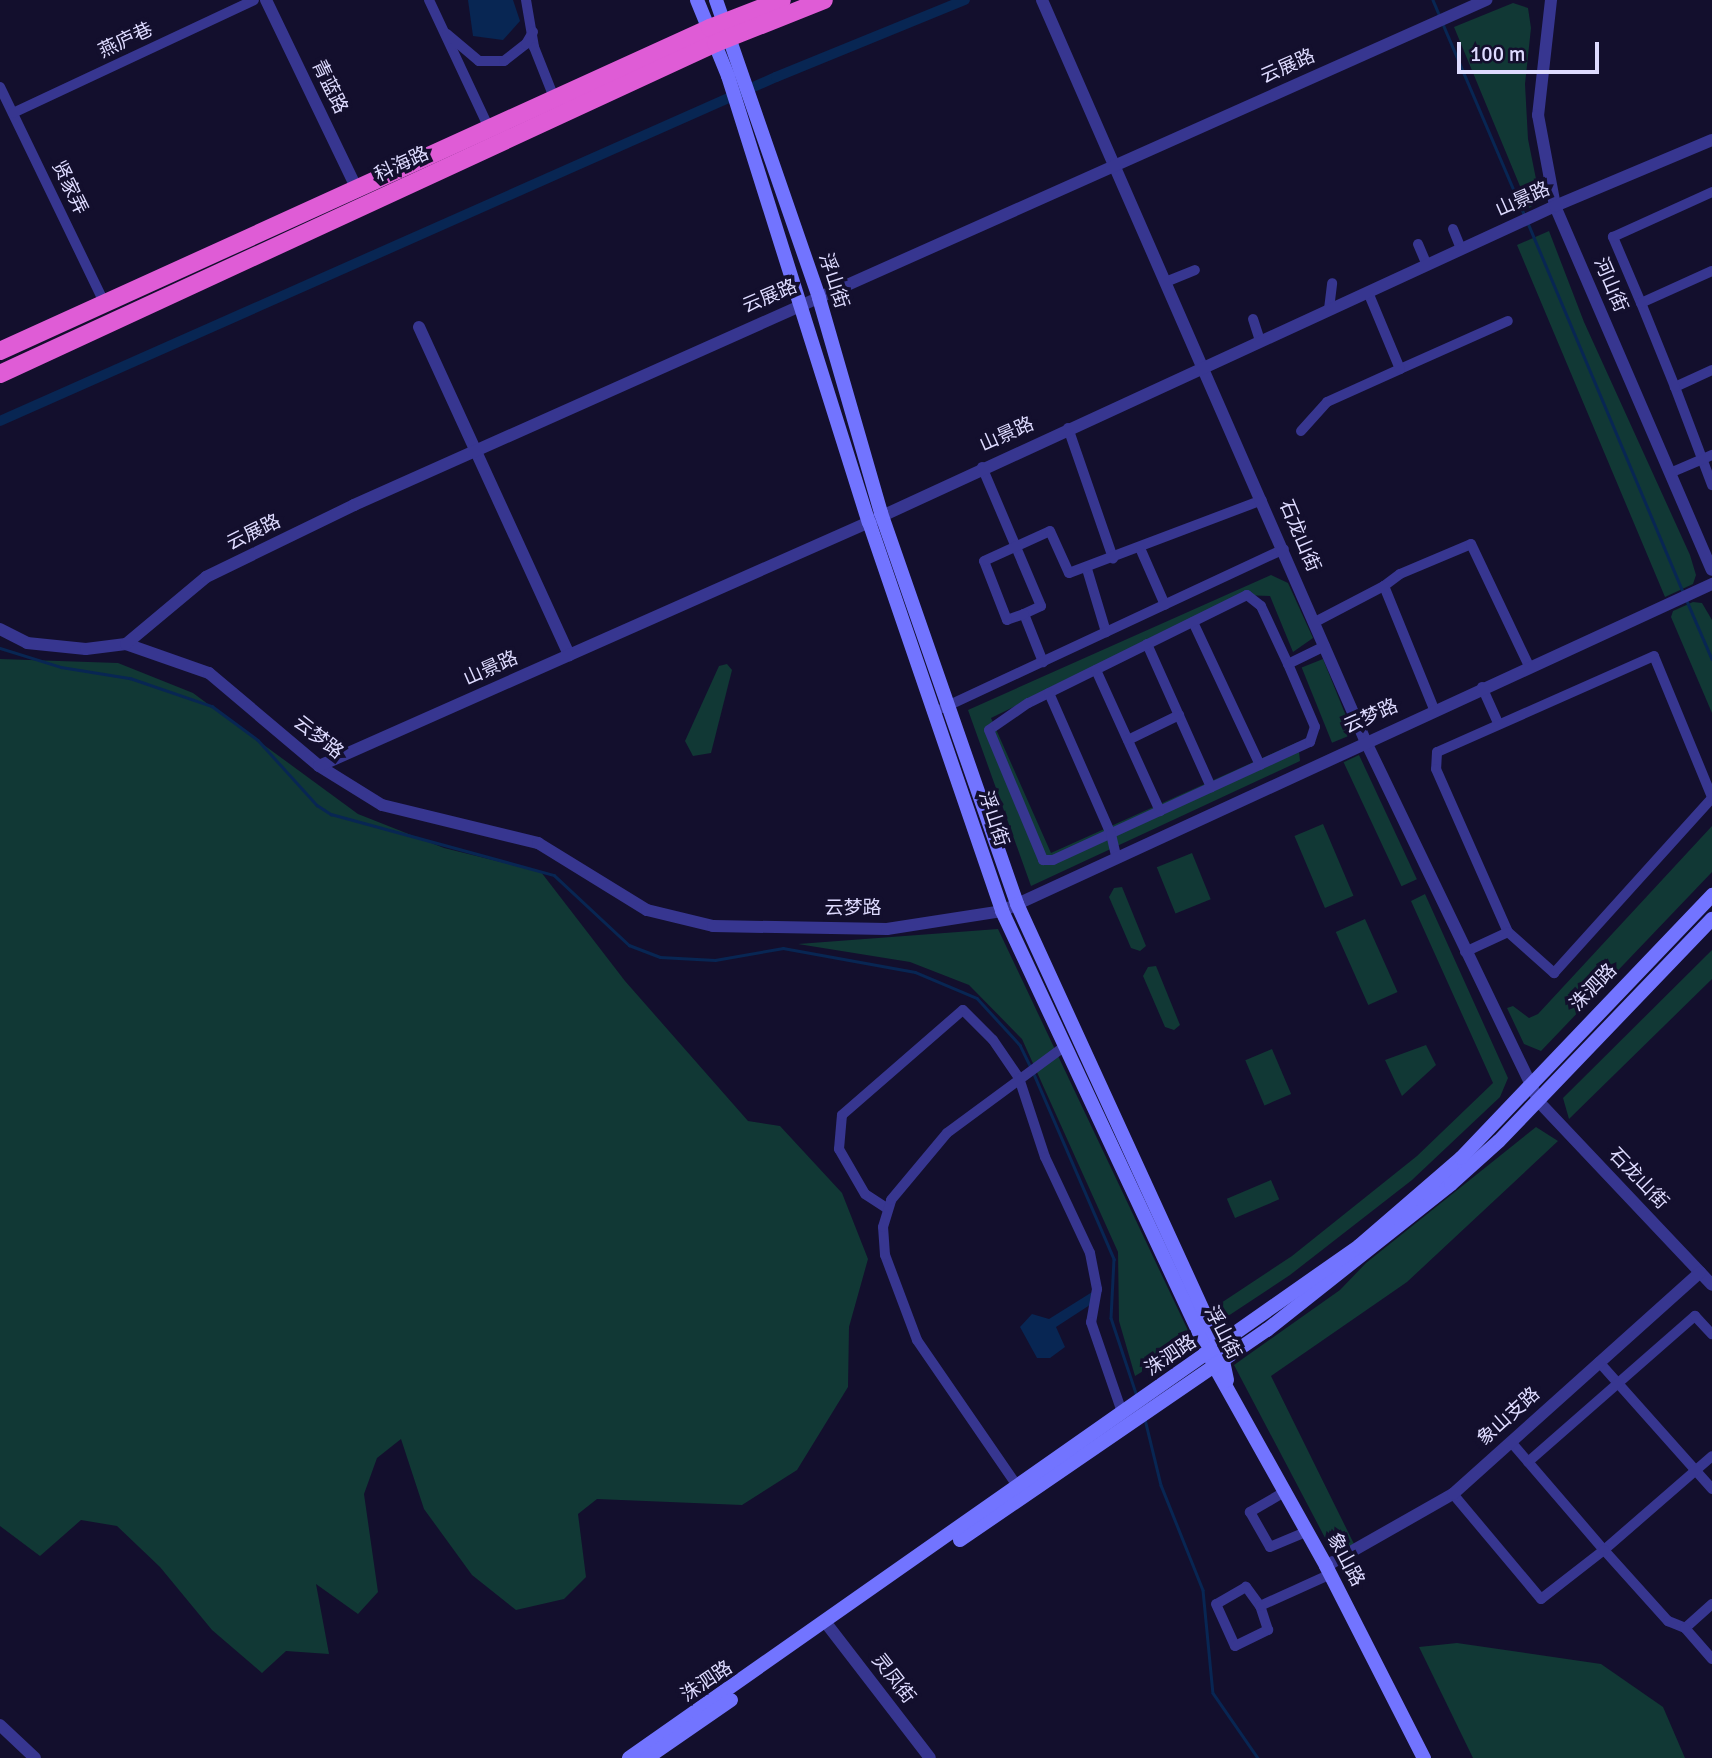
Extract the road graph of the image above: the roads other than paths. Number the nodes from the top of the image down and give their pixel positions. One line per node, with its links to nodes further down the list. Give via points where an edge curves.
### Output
1 (254, 0): 17 (street, 燕庐巷)
2 (266, 0): 21 (street, 青蓝路)
3 (429, 0): 13 (street)
4 (526, 0): 12 (street)
5 (697, 0): 14 (main road, 浮山街)
6 (716, 0): 14 (main road, 浮山街)
7 (782, 0): 14 (highway, 科海路)
8 (824, 0): 14 (highway, 科海路)
9 (1042, 0): 20 (street, 石龙山街)
10 (1486, 0): 20 (street, 云展路)
11 (1552, 0): 23 (street, 河山街, via 1538,115)
12 (533, 32): 13 (street, via 526,44 504,61 479,61); 16 (street)
13 (445, 33): 18 (street)
14 (721, 33): 16 (highway, 科海路); 33 (main road, 浮山街, via 743,69); 34 (main road, 浮山街, via 728,76); 46 (highway, 科海路)
15 (0, 87): 17 (street, 贤家弄)
16 (555, 100): 18 (highway, 科海路)
17 (13, 113): 36 (street, 贤家弄)
18 (489, 130): 21 (highway, 科海路)
19 (1712, 140): 23 (street, 山景路)
20 (1118, 166): 30 (street, 石龙山街); 33 (street, 云展路)
21 (358, 191): 36 (highway, 科海路)
22 (1712, 192): 35 (street, via 1613,237)
23 (1555, 206): 26 (street, 山景路); 53 (street, 河山街)
24 (1452, 229): 26 (street)
25 (1418, 244): 27 (street)
26 (1461, 249): 27 (street, 山景路)
27 (1427, 265): 32 (street, 山景路)
28 (1195, 270): 30 (street)
29 (1712, 271): 35 (street)
30 (1168, 281): 43 (street, 石龙山街)
31 (1332, 283): 37 (street)
32 (1368, 292): 37 (street, 山景路); 44 (street)
33 (819, 298): 34 (street, 云展路); 56 (main road, 浮山街)
34 (802, 303): 50 (street, 云展路); 56 (main road, 浮山街)
35 (1641, 303): 47 (street)
36 (106, 304): 42 (highway, 科海路)
37 (1329, 309): 41 (street, 山景路)
38 (1253, 319): 41 (street)
39 (1508, 321): 44 (street)
40 (419, 327): 50 (street)
41 (1260, 341): 43 (street, 山景路)
42 (0, 351)
43 (1205, 366): 48 (street, 山景路); 55 (street, 石龙山街)
44 (1400, 369): 49 (street, via 1327,402)
45 (1712, 370): 47 (street)
46 (0, 374)
47 (1675, 387): 51 (street)
48 (1068, 428): 52 (street, 山景路); 60 (street)
49 (1301, 431)
50 (473, 452): 72 (street, 云展路, via 206,577); 74 (street)
51 (1707, 457): 53 (street); 54 (street)
52 (982, 467): 56 (street, 山景路); 57 (street)
53 (1670, 473): 62 (street, 河山街)
54 (1712, 485)
55 (1262, 500): 58 (street); 59 (street, 石龙山街)
56 (875, 518): 74 (street, 山景路); 81 (main road, 浮山街)
57 (1016, 546): 61 (street, via 1050,531 1069,573); 66 (street, via 1041,606); 66 (street, via 984,561 1007,620)
58 (1140, 548): 60 (street); 65 (street)
59 (1283, 549): 65 (street); 68 (street, 石龙山街)
60 (1113, 558): 61 (street)
61 (1087, 569): 70 (street)
62 (1712, 570)
63 (1712, 584): 77 (street, 云梦路)
64 (1384, 586): 68 (street); 77 (street, via 1400,574 1471,544); 82 (street)
65 (1165, 605): 70 (street)
66 (1024, 614): 75 (street)
67 (1193, 622): 71 (street); 76 (street, via 1247,595 1262,606); 87 (street)
68 (1315, 622): 73 (street, 石龙山街)
69 (0, 629): 72 (street, 云梦路, via 27,643 86,649)
70 (1106, 632): 75 (street)
71 (1147, 644): 78 (street); 83 (street)
72 (126, 645): 88 (street, 云梦路, via 209,673)
73 (1325, 646): 76 (street); 86 (street, 石龙山街)
74 (569, 656): 88 (street, 山景路)
75 (1044, 662): 81 (street)
76 (1288, 664): 87 (street, via 1315,727 1310,742)
77 (1529, 666): 79 (street, 云梦路)
78 (1096, 670): 80 (street); 85 (street)
79 (1482, 687): 82 (street, 云梦路); 84 (street)
80 (1049, 693): 92 (street); 92 (street, via 989,730 1043,860 1054,860)
81 (944, 708): 95 (main road, 浮山街); 96 (main road, 浮山街)
82 (1434, 709): 86 (street, 云梦路)
83 (1179, 715): 85 (street); 89 (street)
84 (1498, 723): 90 (street, via 1654,656); 98 (street, via 1437,752 1436,769)
85 (1128, 740): 91 (street)
86 (1366, 740): 93 (street, 云梦路); 99 (street, 石龙山街)
87 (1260, 765): 89 (street)
88 (320, 766): 96 (street, 云梦路, via 382,805 538,843 647,909 713,926 887,929)
89 (1212, 788): 91 (street)
90 (1712, 797): 98 (street, via 1554,974)
91 (1160, 811): 92 (street)
92 (1111, 834): 93 (street)
93 (1116, 856): 95 (street, 云梦路)
94 (1712, 895): 102 (main road, 洙泗路)
95 (1017, 904): 96 (street, 云梦路); 108 (main road, 浮山街)
96 (1002, 911): 100 (main road, 浮山街)
97 (1712, 919): 103 (main road, 洙泗路)
98 (1508, 932): 99 (street)
99 (1465, 952): 102 (street, 石龙山街)
100 (1065, 1046): 101 (street); 108 (main road, 浮山街)
101 (1023, 1075): 104 (street, via 947,1133 911,1170); 104 (street, via 963,1010 842,1115 839,1149 865,1194); 113 (street, via 1045,1157 1090,1253 1097,1289 1091,1322)
102 (1531, 1081): 103 (street, 石龙山街); 108 (main road, 洙泗路, via 1461,1158 1359,1246)
103 (1538, 1098): 105 (street, 石龙山街); 108 (main road, 洙泗路, via 1451,1184)
104 (888, 1209): 119 (street, via 885,1255 902,1309 917,1340)
105 (1700, 1272): 106 (street, 石龙山街); 109 (street, 象山支路)
106 (1712, 1285)
107 (1712, 1334): 111 (street, via 1695,1316)
108 (1217, 1357): 110 (main road, 浮山街); 112 (main road, 洙泗路)
109 (1600, 1363): 111 (street); 114 (street, 象山支路)
110 (1227, 1382): 120 (main road, 象山路)
111 (1618, 1383): 116 (street); 117 (street)
112 (1142, 1407): 113 (main road, 洙泗路); 119 (main road, 洙泗路)
113 (1122, 1412): 119 (main road, 洙泗路)
114 (1511, 1442): 116 (street); 121 (street, 象山支路)
115 (1712, 1456): 117 (street)
116 (1528, 1462): 123 (street)
117 (1696, 1470): 118 (street); 123 (street)
118 (1712, 1489)
119 (1021, 1491): 127 (main road, 洙泗路)
120 (1286, 1491): 122 (main road, 象山路); 122 (street, via 1250,1512 1270,1547)
121 (1453, 1494): 123 (street, via 1541,1599); 124 (street, 象山支路)
122 (1308, 1531): 124 (main road, 象山路)
123 (1604, 1550): 128 (street, via 1668,1621)
124 (1328, 1570): 126 (street); 135 (main road, 象山路)
125 (1712, 1604): 128 (street)
126 (1260, 1606): 126 (street, via 1268,1630 1235,1646 1216,1604 1247,1587)
127 (829, 1627): 132 (main road, 洙泗路); 133 (main road, 洙泗路); 134 (street, 灵凤街)
128 (1685, 1628): 129 (street)
129 (1712, 1659)
130 (0, 1725): 131 (street)
131 (34, 1758)
132 (629, 1758)
133 (647, 1758)
134 (930, 1758)
135 (1424, 1758)

